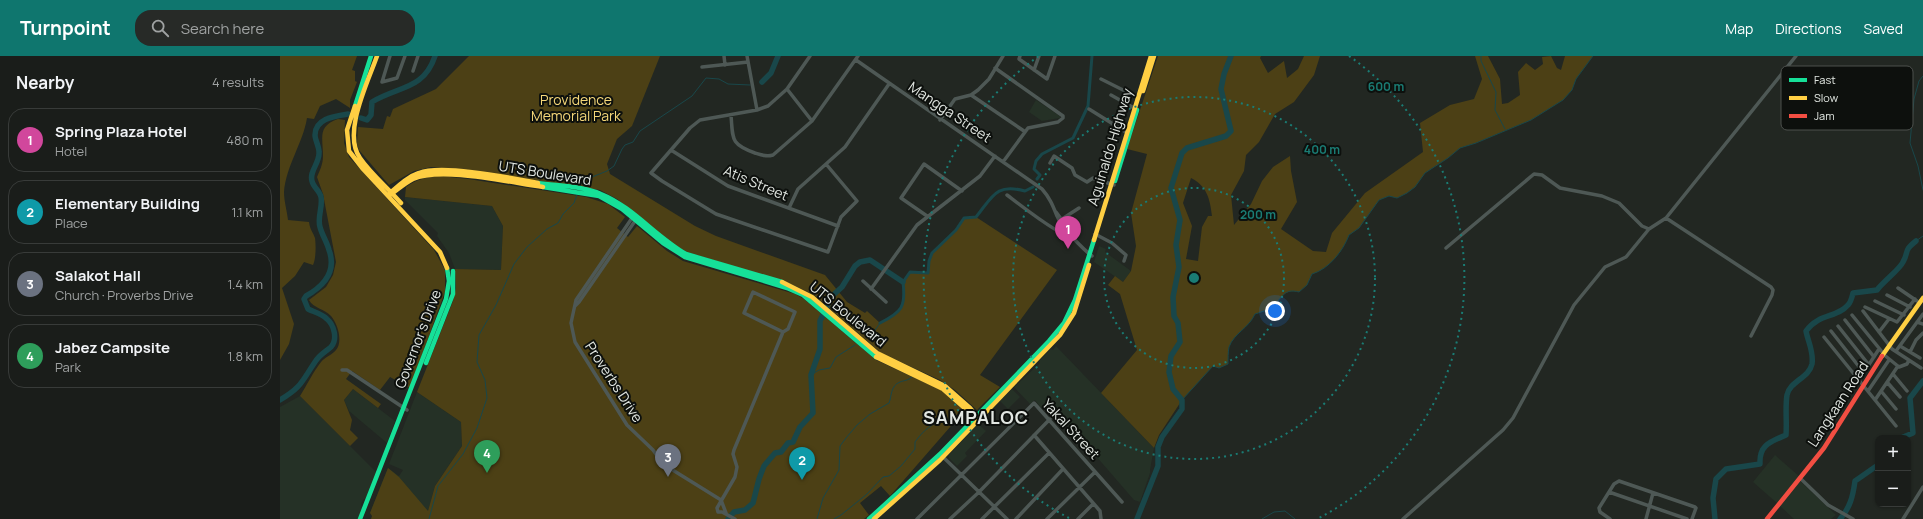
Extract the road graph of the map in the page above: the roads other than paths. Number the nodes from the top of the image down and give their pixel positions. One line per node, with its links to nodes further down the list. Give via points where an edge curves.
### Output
1 (371, 56): 34 (main road, Governor's Drive)
2 (377, 56): 34 (main road, Governor's Drive)
3 (390, 56): 4 (street, via 382,82 397,78)
4 (405, 56)
5 (418, 56): 23 (street)
6 (724, 56): 18 (street)
7 (747, 56): 17 (street)
8 (810, 56): 27 (street)
9 (1003, 56): 21 (street)
10 (1039, 56): 22 (street)
11 (1055, 56): 22 (street, via 1047,79)
12 (1151, 56): 30 (main road, Aguinaldo Highway)
13 (1154, 56): 39 (main road, Aguinaldo Highway)
14 (1796, 56): 19 (street)
15 (857, 58): 26 (street, Mangga Street); 37 (street)
16 (1019, 58): 22 (street)
17 (748, 62): 18 (street); 33 (street)
18 (725, 65): 20 (street)
19 (1788, 66)
20 (702, 67)
21 (995, 68): 28 (street, via 984,85); 38 (street, via 1061,114 1063,118 1058,122 1032,126)
22 (1034, 70)
23 (413, 71)
24 (1781, 75): 53 (street)
25 (1101, 79): 30 (street)
26 (889, 84): 36 (street, Mangga Street); 44 (street, via 848,144)
27 (787, 89): 33 (street, via 768,106); 37 (street)
28 (971, 95): 36 (street, via 955,99); 38 (street)
29 (1111, 95): 31 (street)
30 (1138, 97): 31 (main road, Aguinaldo Highway)
31 (1134, 108): 39 (main road, Aguinaldo Highway)
32 (1089, 109): 39 (street)
33 (757, 110): 35 (street)
34 (356, 111): 47 (main road, Governor's Drive, via 352,123 352,141 356,154)
35 (731, 115): 37 (street, via 732,136 738,146 768,156 776,153); 40 (street, via 700,120)
36 (940, 120): 41 (street, Mangga Street)
37 (812, 121)
38 (1024, 131): 42 (street)
39 (1128, 134): 45 (main road, Aguinaldo Highway)
40 (672, 150): 49 (street, Atis Street, via 728,186); 56 (street, via 651,173 716,214 828,252)
41 (995, 156): 42 (street, Mangga Street); 46 (street, via 980,176)
42 (1003, 162): 51 (street, Mangga Street, via 1046,194)
43 (1050, 163): 45 (street, via 1054,156 1087,182 1092,178)
44 (826, 164): 49 (street, via 798,189); 56 (street, via 857,201 848,209)
45 (1112, 185): 58 (main road, Aguinaldo Highway)
46 (962, 191): 52 (street); 52 (street, via 924,164 901,198)
47 (391, 194): 54 (main road, UTS Boulevard, via 411,175 432,170 469,172 608,196); 110 (main road, Governor's Drive, via 440,252 450,276 446,299)
48 (1007, 195): 59 (street, via 1059,232 1070,238)
49 (789, 208): 56 (street, Atis Street)
50 (1079, 208): 55 (street)
51 (1056, 212): 55 (street); 59 (street)
52 (927, 216): 65 (street, via 917,225)
53 (1666, 218): 57 (street); 84 (street, via 1771,287 1772,295)
54 (634, 219): 112 (main road, UTS Boulevard, via 685,257 796,291 821,307 876,356 943,389); 127 (street, Proverbs Drive, via 575,306 571,323 575,342 627,425 664,464)
55 (1062, 219): 59 (street)
56 (838, 226)
57 (1649, 229): 60 (street, via 1642,226 1619,203 1602,196 1560,188 1542,175 1534,174); 145 (street, via 1626,257 1605,267 1574,305 1513,418)
58 (1097, 234): 61 (main road, Aguinaldo Highway); 62 (street, via 1112,242 1126,255)
59 (1074, 237): 61 (street, via 1084,250)
60 (1446, 248)
61 (1091, 254): 112 (main road, Aguinaldo Highway, via 1072,307 1060,330)
62 (1124, 261)
63 (863, 281): 65 (street)
64 (1898, 288): 67 (street)
65 (871, 289): 69 (street)
66 (1887, 295): 71 (street)
67 (1921, 299): 71 (street); 72 (main road, Langkaan Road)
68 (1875, 301): 76 (street)
69 (886, 302)
70 (1865, 307): 77 (street)
71 (1910, 307): 76 (street)
72 (1916, 308): 74 (street); 86 (main road, Langkaan Road)
73 (1864, 312): 82 (street)
74 (1923, 314): 79 (street)
75 (1852, 315): 88 (street)
76 (1904, 315): 77 (street, via 1897,322)
77 (1888, 319): 82 (street)
78 (1844, 320): 92 (street)
79 (1918, 322): 80 (street); 87 (street)
80 (1923, 324)
81 (783, 332): 81 (street, via 788,329 795,312 753,292 744,313); 127 (street, via 734,450 737,472)
82 (1879, 332): 86 (street)
83 (1923, 332): 90 (street)
84 (1751, 336)
85 (1824, 337): 102 (street)
86 (1889, 344): 89 (street); 91 (main road, Langkaan Road)
87 (1900, 346): 89 (street); 90 (street)
88 (1879, 349): 91 (street); 92 (street)
89 (1896, 351): 95 (street)
90 (1910, 352): 93 (street)
91 (1883, 354): 94 (street); 104 (main road, Langkaan Road)
92 (1874, 357): 96 (street)
93 (1920, 358)
94 (1889, 360): 97 (street); 105 (street)
95 (1909, 360): 97 (street, via 1906,364); 98 (street)
96 (1869, 365): 100 (street); 100 (street, via 1839,328 1832,333)
97 (1898, 366): 101 (street)
98 (1921, 368)
99 (342, 370): 110 (street, via 347,370)
100 (1864, 373): 102 (street)
101 (1893, 374): 103 (street); 107 (street)
102 (1860, 380): 104 (street)
103 (1887, 382): 106 (street); 108 (street)
104 (1864, 386): 105 (street); 121 (main road, Langkaan Road, via 1837,429)
105 (1868, 391): 109 (street)
106 (1881, 391): 109 (street); 111 (street)
107 (1907, 391)
108 (1900, 396)
109 (1875, 400): 114 (street)
110 (405, 409): 132 (main road, Governor's Drive); 133 (main road, Governor's Drive)
111 (1896, 409)
112 (977, 417): 117 (main road, Aguinaldo Highway)
113 (1050, 419): 115 (street); 119 (street, Yakal Street); 120 (street, Yakal Street, via 1036,404 1032,404)
114 (1896, 426)
115 (1034, 435): 116 (street); 124 (street)
116 (1049, 453): 118 (street); 131 (street)
117 (942, 456): 120 (street); 135 (main road, Aguinaldo Highway); 136 (main road, Aguinaldo Highway)
118 (1063, 469): 122 (street); 141 (street)
119 (1095, 472): 122 (street); 128 (street, Yakal Street)
120 (963, 476): 124 (street); 137 (street, Yakal Street)
121 (1800, 478): 150 (main road, Langkaan Road); 151 (street, via 1828,505)
122 (1078, 487): 129 (street); 142 (street)
123 (1923, 487): 152 (street)
124 (979, 492): 131 (street); 138 (street)
125 (1609, 492): 126 (street, via 1614,484 1619,482); 130 (street); 146 (street, via 1599,508 1600,512)
126 (1653, 493): 130 (street); 149 (street, via 1696,508)
127 (721, 500): 134 (street, via 722,508)
128 (1122, 502)
129 (1093, 504): 143 (street); 144 (street, via 1100,512)
130 (1650, 506): 147 (street); 148 (street)
131 (995, 507): 139 (street); 140 (street)
132 (360, 519)
133 (364, 519)
134 (735, 519)
135 (869, 519)
136 (874, 519)
137 (917, 519)
138 (950, 519)
139 (982, 519)
140 (1007, 519)
141 (1016, 519)
142 (1047, 519)
143 (1078, 519)
144 (1101, 519)
145 (1403, 519)
146 (1610, 519)
147 (1646, 519)
148 (1687, 519)
149 (1692, 519)
150 (1767, 519)
151 (1853, 519)
152 (1903, 519)

